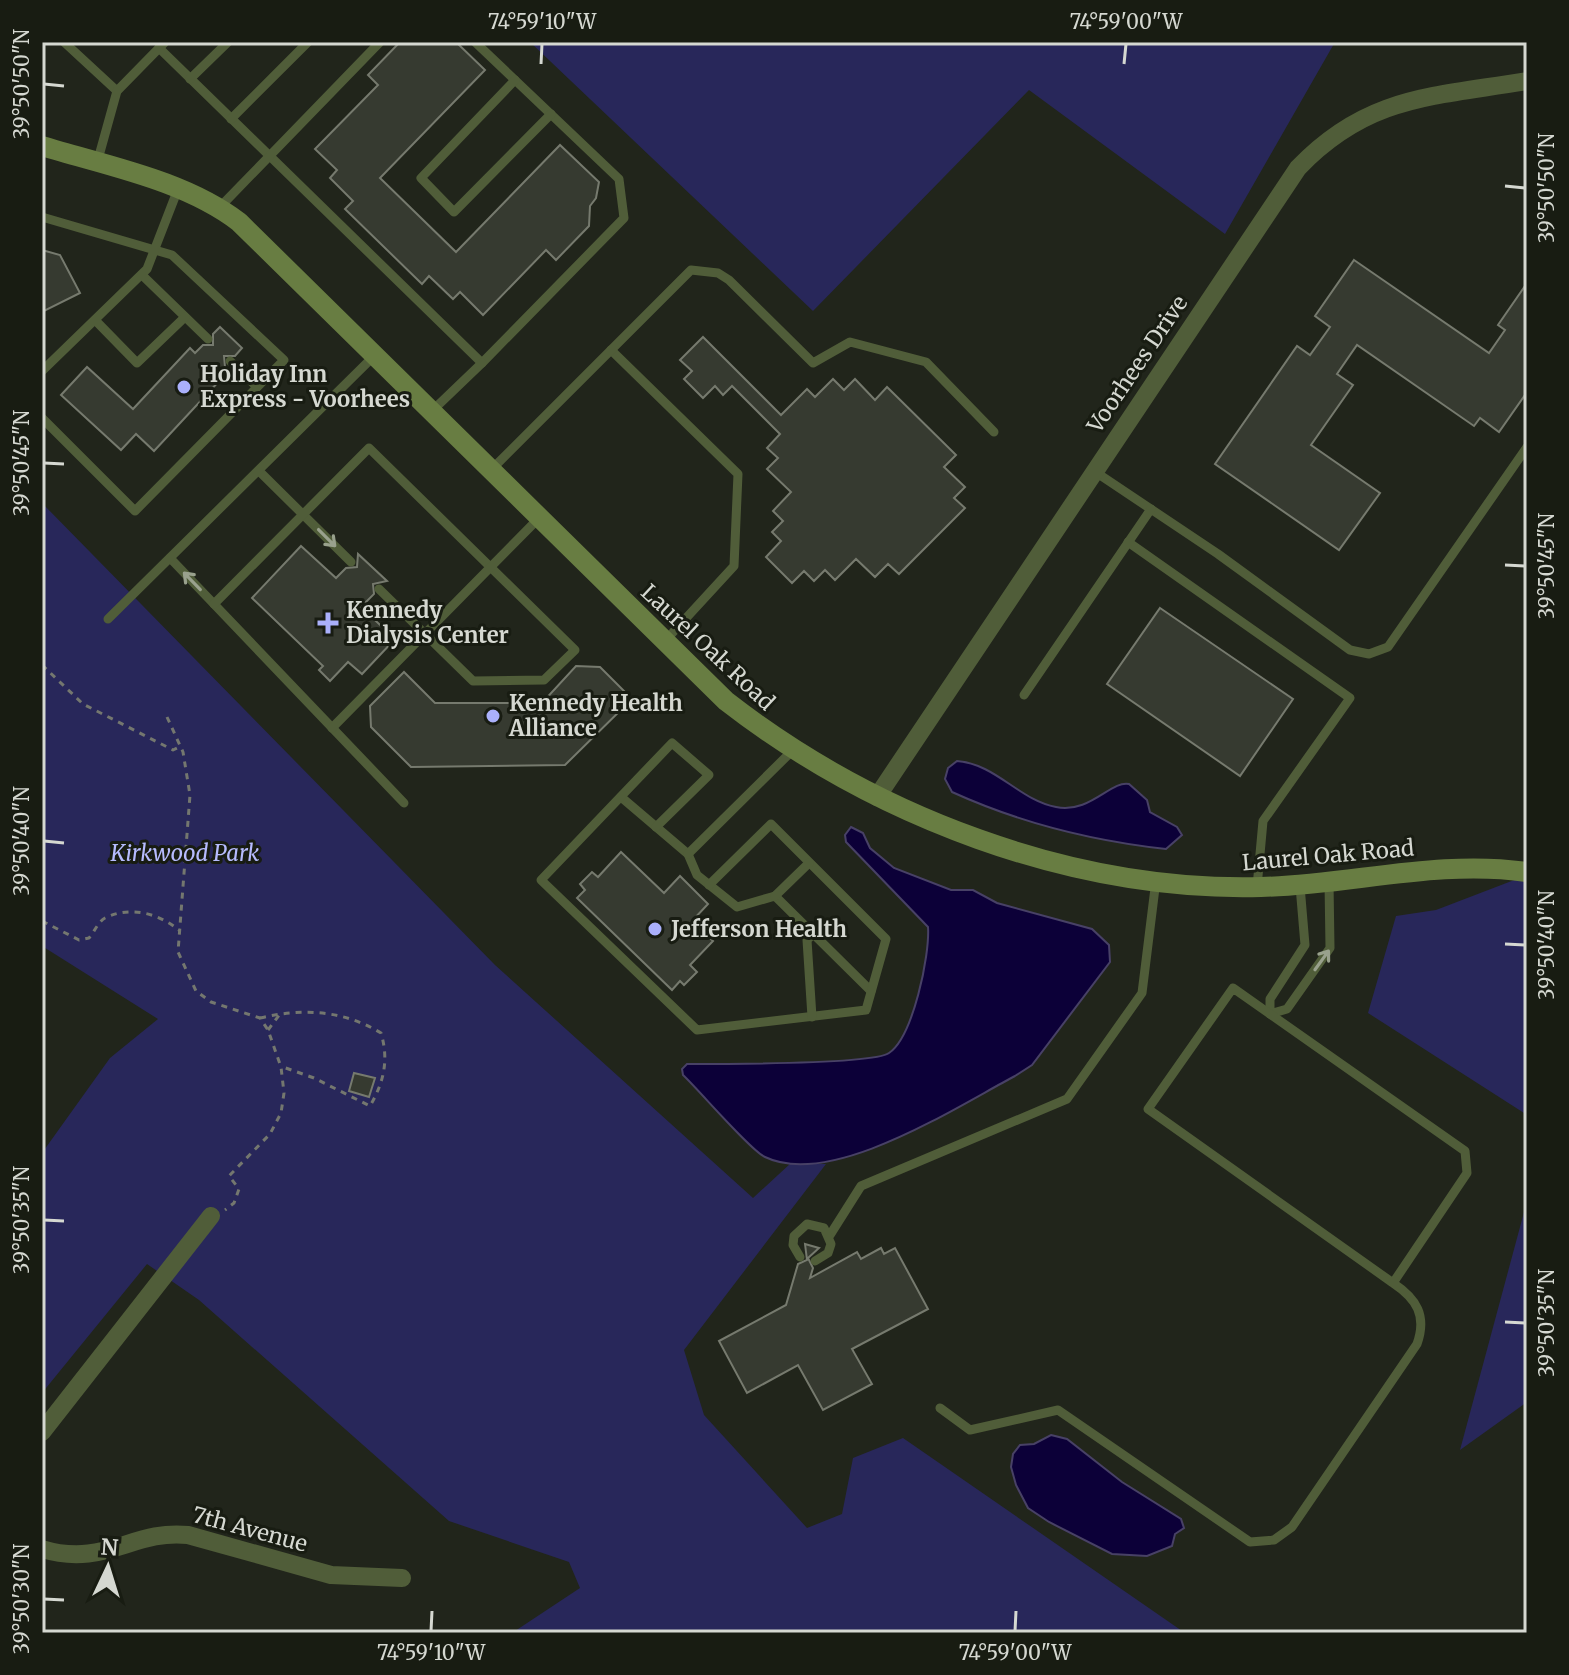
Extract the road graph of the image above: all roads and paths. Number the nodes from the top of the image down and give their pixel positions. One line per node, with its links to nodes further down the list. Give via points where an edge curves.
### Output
1 (64, 42): 10 (lane)
2 (228, 42): 7 (lane)
3 (308, 42): 12 (lane)
4 (380, 42): 14 (lane)
5 (475, 42): 8 (lane)
6 (162, 45): 7 (lane); 10 (lane)
7 (190, 79): 12 (lane)
8 (515, 80): 11 (lane); 11 (lane, via 421,178 454,212)
9 (1527, 81): 36 (street, Voorhees Drive, via 1371,112 1316,148)
10 (117, 91): 15 (lane)
11 (551, 114): 27 (lane, via 619,179 624,218)
12 (231, 119): 14 (lane)
13 (42, 146): 15 (street, Laurel Oak Road)
14 (267, 154): 17 (lane); 27 (lane)
15 (97, 163): 16 (street, Laurel Oak Road)
16 (178, 189): 17 (street, Laurel Oak Road); 19 (lane)
17 (220, 207): 25 (street, Laurel Oak Road)
18 (42, 217): 19 (lane)
19 (155, 250): 20 (lane); 29 (lane, via 172,255 284,360)
20 (142, 275): 21 (lane); 22 (lane)
21 (185, 317): 22 (lane, via 137,363); 23 (lane)
22 (95, 320): 28 (lane)
23 (208, 339)
24 (611, 350): 32 (lane, via 691,270 705,269 729,280 813,363 850,342 926,362); 34 (lane); 48 (lane, via 738,474 734,566)
25 (376, 354): 30 (street, Laurel Oak Road); 35 (lane)
26 (230, 361): 29 (lane)
27 (482, 363): 30 (lane)
28 (42, 371)
29 (257, 387): 31 (lane, via 135,511)
30 (433, 410): 34 (street, Laurel Oak Road)
31 (42, 418)
32 (994, 432)
33 (1527, 447): 37 (lane, via 1388,647 1369,654 1350,650)
34 (491, 470): 39 (street, Laurel Oak Road)
35 (259, 471): 38 (lane); 41 (lane)
36 (1094, 471): 37 (lane); 56 (street, Voorhees Drive)
37 (1151, 509): 40 (lane)
38 (303, 515): 42 (lane, one-way to 42); 43 (lane, via 369,448); 45 (lane)
39 (539, 518): 43 (lane); 48 (street, Laurel Oak Road)
40 (1128, 542): 50 (lane); 66 (lane, via 1350,698 1263,821)
41 (170, 558): 45 (lane, one-way to 41); 46 (lane)
42 (351, 562)
43 (491, 567): 47 (lane); 47 (lane, via 575,650 544,680 473,681)
44 (379, 589): 47 (lane)
45 (214, 604): 52 (lane)
46 (108, 619)
47 (425, 634): 52 (lane)
48 (665, 641): 54 (street, Laurel Oak Road, via 726,701)
49 (42, 665): 53 (path, via 83,704 159,745 173,750)
50 (1024, 695)
51 (167, 717): 53 (path)
52 (332, 728): 57 (lane)
53 (181, 746): 69 (path, via 190,795)
54 (793, 750): 56 (street, Laurel Oak Road); 59 (lane)
55 (621, 797): 58 (lane); 58 (lane, via 672,743 709,775); 74 (lane, via 541,880 697,1030)
56 (877, 797): 62 (street, Laurel Oak Road, via 971,837 1037,857)
57 (404, 803)
58 (656, 827): 59 (lane)
59 (688, 854): 64 (lane, via 697,875)
60 (809, 863): 64 (lane, via 771,824); 67 (lane); 71 (lane, via 886,939)
61 (1527, 872): 63 (street, Laurel Oak Road, via 1464,869)
62 (1156, 880): 66 (street, Laurel Oak Road); 79 (lane, via 1142,993 1067,1099 861,1186)
63 (1329, 882): 65 (street, Laurel Oak Road); 73 (lane, one-way to 63, via 1287,1009 1330,948)
64 (709, 885): 67 (lane, via 737,907)
65 (1300, 886): 66 (street, Laurel Oak Road); 73 (lane, via 1305,945 1270,999)
66 (1257, 887)
67 (775, 896): 70 (lane)
68 (42, 921): 69 (path, via 79,940 89,938 102,919 118,914 162,916)
69 (180, 931): 75 (path, via 178,952 196,991 211,1002)
70 (813, 934): 71 (lane); 74 (lane, via 807,940)
71 (871, 991): 74 (lane, via 866,1010)
72 (280, 1014): 75 (path); 76 (path); 77 (path, via 339,1014 381,1033 386,1050 380,1089 370,1106)
73 (1270, 1014): 82 (lane, via 1465,1151 1467,1173); 82 (lane, via 1233,988 1148,1109)
74 (812, 1017)
75 (260, 1018): 76 (path)
76 (268, 1030): 77 (path)
77 (281, 1067): 78 (path, via 281,1113 270,1134 229,1176 239,1189 234,1203)
78 (211, 1216): 84 (street)
79 (830, 1235): 80 (lane, via 816,1224 799,1228 793,1245); 81 (lane, via 828,1253)
80 (800, 1257)
81 (815, 1261)
82 (1393, 1283): 83 (lane, via 1418,1304 1422,1331 1417,1344 1292,1527 1274,1540 1250,1542 1058,1410 970,1430)
83 (940, 1408)
84 (42, 1432)
85 (42, 1549): 86 (street, 7th Avenue, via 105,1553 164,1532 331,1575)
86 (402, 1578)

